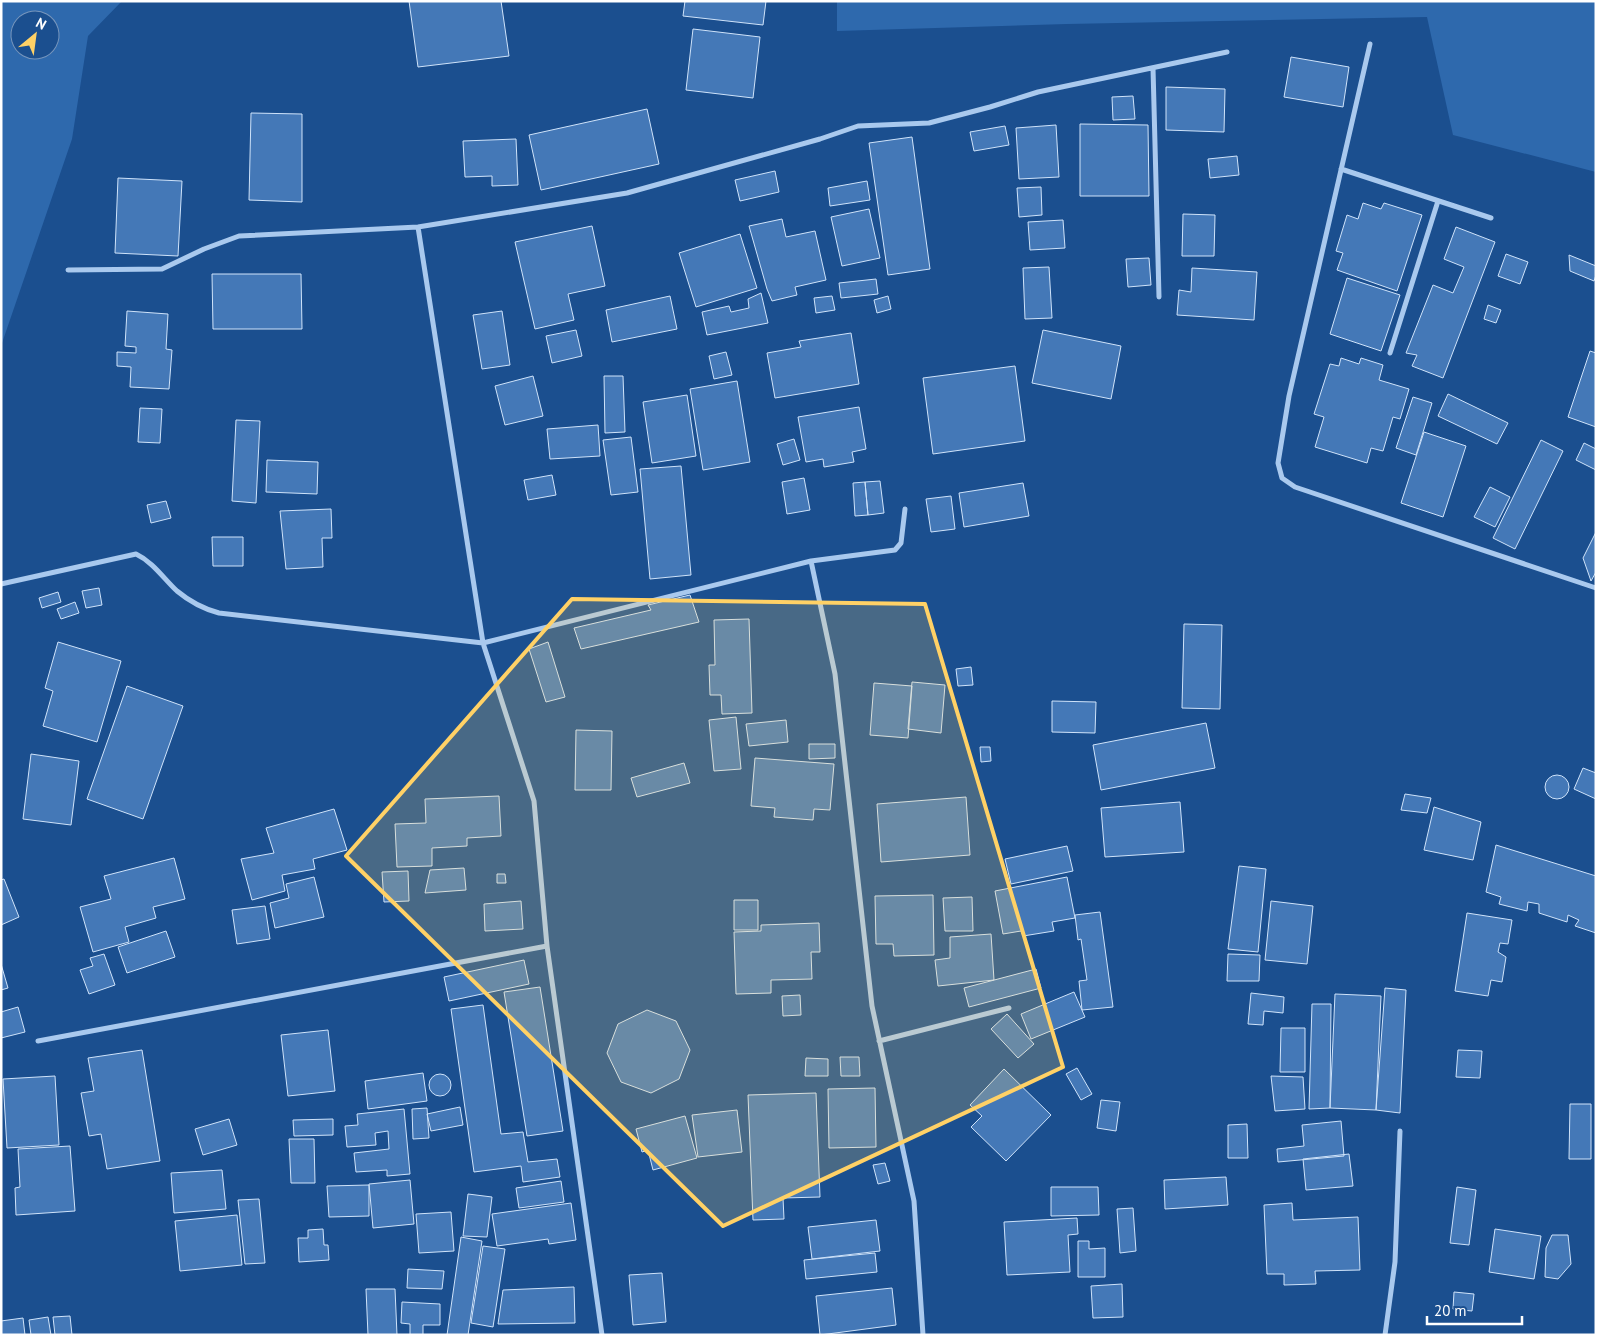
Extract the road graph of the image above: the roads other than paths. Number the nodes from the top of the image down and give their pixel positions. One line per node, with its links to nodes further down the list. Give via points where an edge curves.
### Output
1 (1370, 44): 4 (street)
2 (1227, 52): 3 (street)
3 (1153, 68): 7 (street, via 1038,92 929,122 858,126 627,193); 9 (street)
4 (1341, 169): 5 (street); 14 (street, via 1290,396 1278,463 1282,478 1295,487)
5 (1438, 200): 6 (street); 10 (street)
6 (1491, 218)
7 (418, 227): 8 (street, via 239,236 162,268); 15 (street)
8 (68, 270)
9 (1159, 297)
10 (1390, 353)
11 (905, 509): 12 (street, via 901,544 895,550)
12 (812, 561): 15 (street); 19 (street, via 835,674 872,1006)
13 (1, 584): 15 (street, via 136,554 148,561 187,598 211,611)
14 (1596, 588)
15 (483, 642): 16 (street, via 534,801)
16 (547, 946): 18 (street); 21 (street)
17 (1009, 1008): 19 (street)
18 (38, 1041)
19 (879, 1041): 22 (street, via 914,1202)
20 (1400, 1131): 23 (street, via 1395,1262)
21 (602, 1335)
22 (923, 1335)
23 (1386, 1335)

